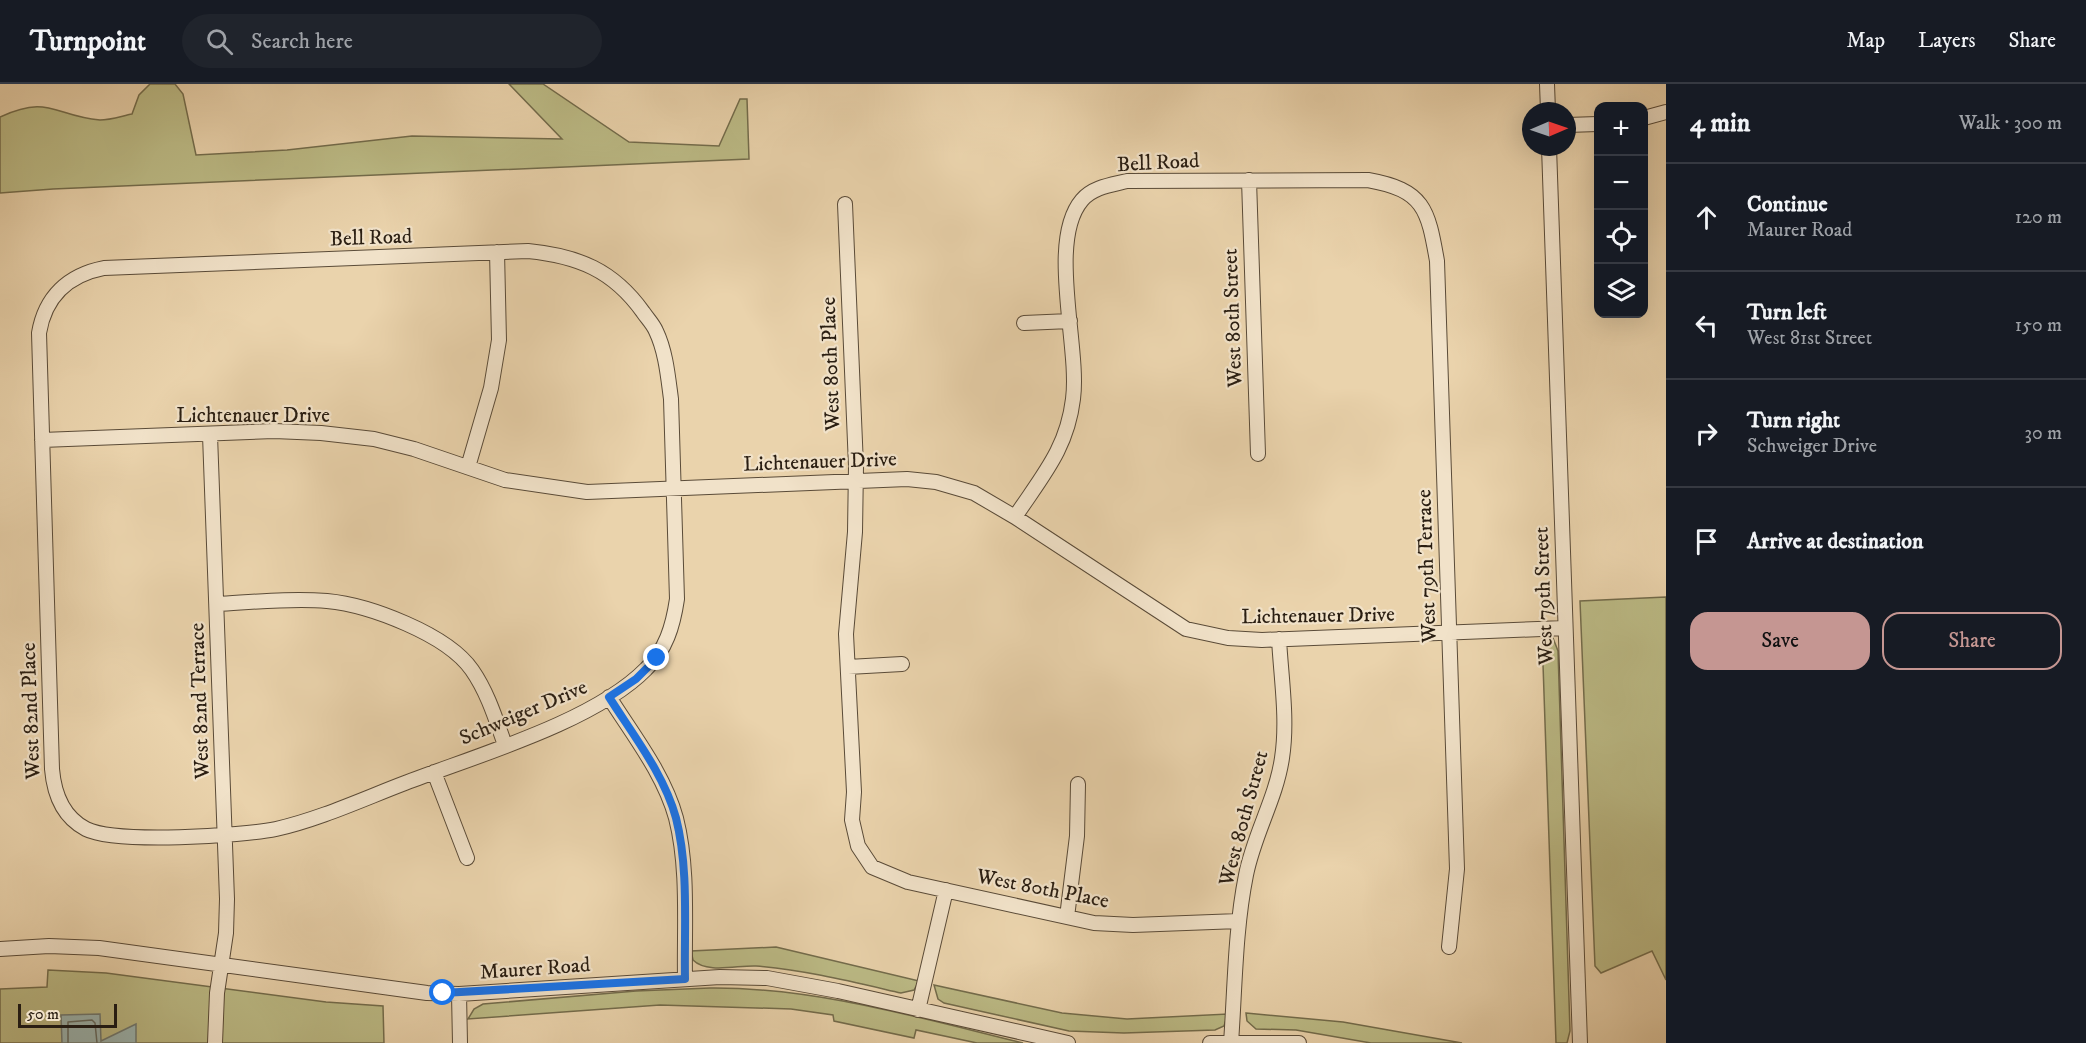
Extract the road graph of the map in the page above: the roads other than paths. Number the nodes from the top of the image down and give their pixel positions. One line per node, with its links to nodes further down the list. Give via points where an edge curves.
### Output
1 (1547, 84): 2 (street)
2 (1548, 102)
3 (1666, 112): 4 (street)
4 (1648, 117)
5 (1594, 124): 6 (street)
6 (1576, 125)
7 (1549, 156): 22 (street, West 79th Street)
8 (1249, 180): 9 (street, Bell Road, via 1368,180 1394,184); 12 (street, Bell Road, via 1127,181 1099,187 1082,200 1071,220 1066,248); 16 (street, West 80th Street)
9 (1408, 194): 23 (street, West 79th Terrace, via 1420,202 1431,225 1437,261)
10 (845, 204): 18 (street, West 80th Place)
11 (497, 252): 15 (street, Bell Road, via 105,268 85,273 56,292 42,317); 17 (street, via 499,340 491,388); 19 (street, Bell Road, via 549,253 585,262 617,282 634,299 656,330 667,371)
12 (1070, 321): 13 (street); 20 (street, Bell Road, via 1074,396 1069,423 1061,448)
13 (1024, 323)
14 (210, 435): 15 (street, Lichtenauer Drive); 17 (street, Lichtenauer Drive, via 274,431 374,439); 21 (street, West 82nd Terrace)
15 (42, 440): 31 (street, West 82nd Place, via 52,769 57,797 79,824 114,837)
16 (1258, 454)
17 (468, 467): 19 (street, Lichtenauer Drive, via 505,480 577,491)
18 (855, 481): 19 (street, Lichtenauer Drive); 20 (street, Lichtenauer Drive, via 936,482 974,493); 26 (street, West 80th Place, via 846,634)
19 (673, 488): 27 (street, Schweiger Drive, via 677,600 670,630 657,658)
20 (1015, 516): 24 (street, Lichtenauer Drive, via 1186,628 1228,638)
21 (217, 604): 28 (street, via 334,602 417,627 442,641 471,669 488,698); 31 (street, West 82nd Terrace)
22 (1565, 628): 23 (street, Lichtenauer Drive); 48 (street, West 79th Street)
23 (1449, 632): 24 (street, Lichtenauer Drive); 36 (street, West 79th Terrace, via 1457,869)
24 (1279, 639): 35 (street, West 80th Street, via 1282,758 1270,806 1256,837)
25 (902, 664): 26 (street)
26 (848, 667): 33 (street, West 80th Place, via 852,820 858,846 872,867 908,882)
27 (609, 697): 28 (street, Schweiger Drive, via 556,725); 39 (street, via 656,771 676,817 682,858)
28 (505, 745): 29 (street, Schweiger Drive)
29 (434, 772): 31 (street, Schweiger Drive, via 288,826); 32 (street)
30 (1078, 784): 34 (street, via 1077,836)
31 (224, 834): 38 (street, West 82nd Terrace, via 227,908)
32 (467, 858)
33 (946, 891): 34 (street, West 80th Place); 41 (street, West 80th Place)
34 (1067, 917): 35 (street, West 80th Place, via 1133,925)
35 (1239, 921): 46 (street, West 80th Street)
36 (1449, 947)
37 (0, 949): 38 (street, Maurer Road, via 77,947)
38 (222, 965): 40 (street, Maurer Road, via 400,990); 42 (street, West 82nd Terrace, via 216,993)
39 (685, 979): 40 (street, Maurer Road); 41 (street, Maurer Road, via 740,977 788,981)
40 (459, 994): 43 (street)
41 (918, 1010): 44 (street, Maurer Road)
42 (215, 1043)
43 (460, 1043)
44 (1068, 1043)
45 (1210, 1043): 46 (street)
46 (1231, 1043): 47 (street)
47 (1299, 1043)
48 (1580, 1043)

